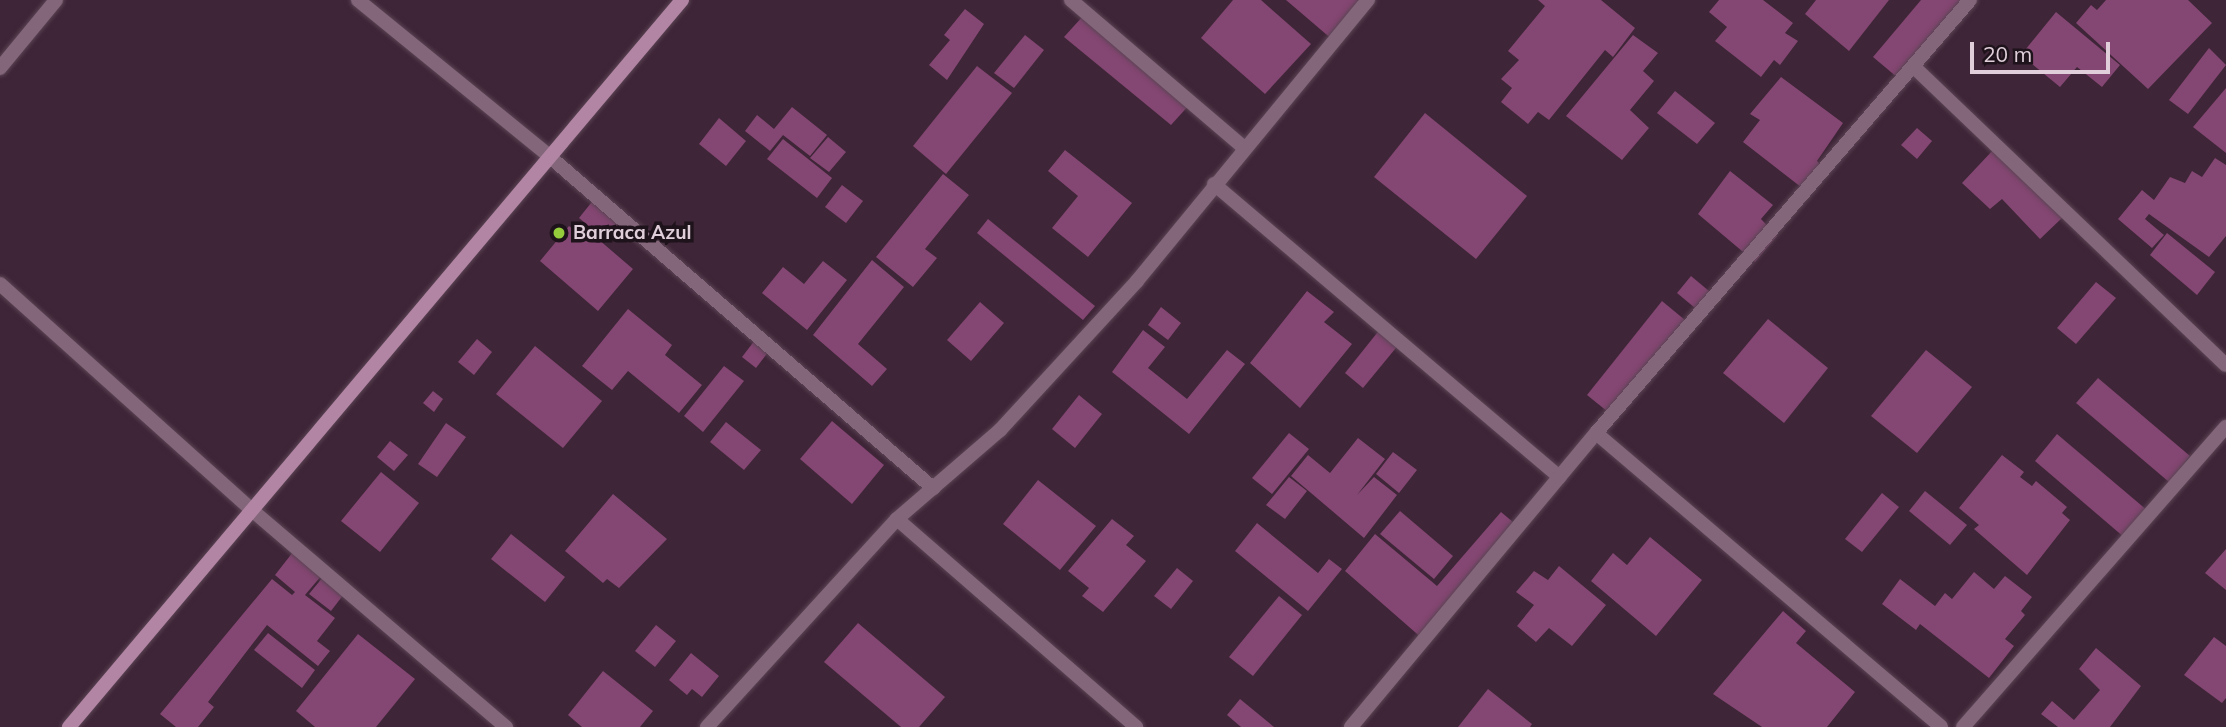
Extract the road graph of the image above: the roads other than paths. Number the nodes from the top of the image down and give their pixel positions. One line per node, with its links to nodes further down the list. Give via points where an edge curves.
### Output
1 (56, 0): 8 (street)
2 (358, 0): 10 (street)
3 (682, 0): 10 (street)
4 (1072, 0): 9 (street)
5 (1368, 0): 9 (street)
6 (1970, 0): 7 (street)
7 (1914, 67): 13 (street); 15 (street)
8 (0, 68)
9 (1244, 148): 11 (street)
10 (549, 156): 17 (street); 18 (street)
11 (1214, 184): 16 (street); 17 (street, via 1137,281 1009,420)
12 (0, 284): 18 (street)
13 (2226, 365)
14 (2226, 427): 26 (street)
15 (1596, 433): 16 (street); 25 (street)
16 (1560, 477): 24 (street)
17 (933, 488): 19 (street)
18 (253, 512): 20 (street); 21 (street)
19 (897, 519): 22 (street); 23 (street)
20 (69, 727)
21 (506, 727)
22 (707, 727)
23 (1136, 727)
24 (1351, 727)
25 (1941, 727)
26 (1963, 727)

